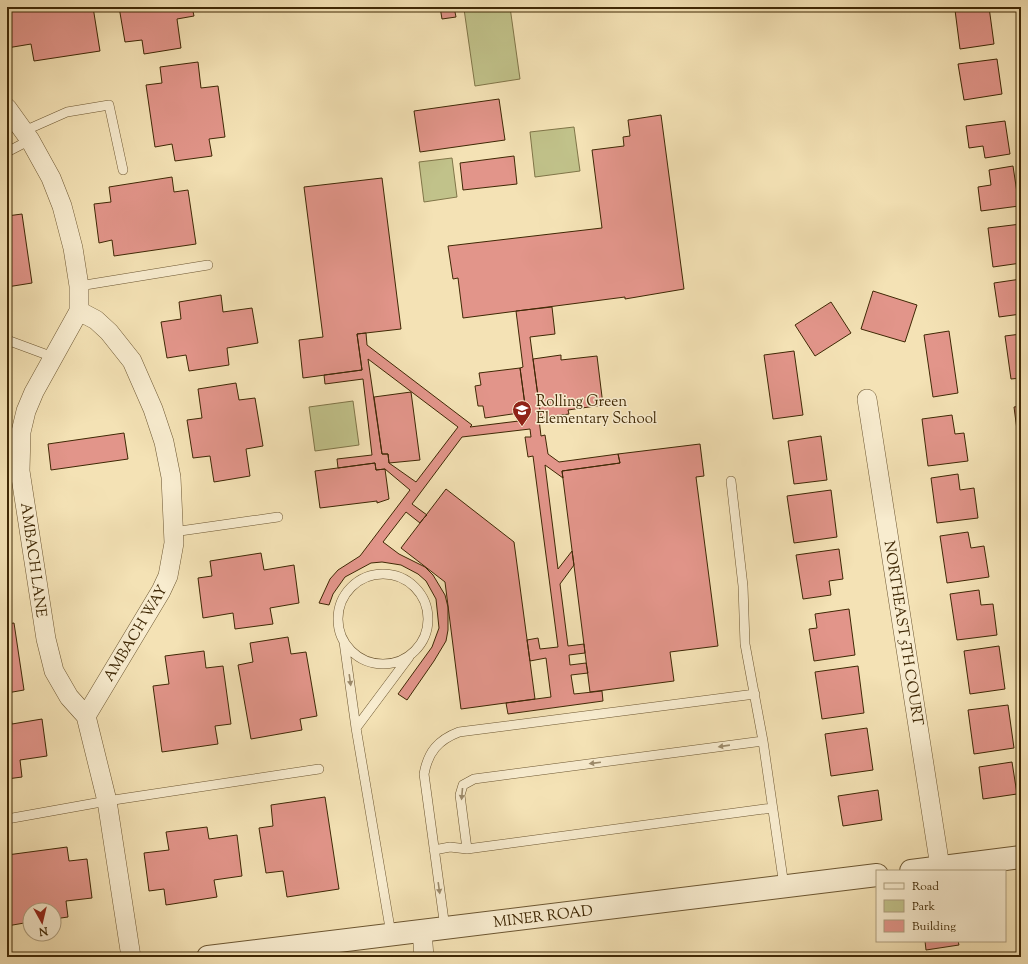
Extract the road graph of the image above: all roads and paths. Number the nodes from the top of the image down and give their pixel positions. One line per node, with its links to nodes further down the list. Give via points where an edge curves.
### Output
1 (7, 108): 2 (street)
2 (27, 136): 3 (lane); 4 (lane, via 67,112 109,105); 6 (street, via 51,178 62,206 74,248)
3 (7, 152)
4 (124, 170)
5 (208, 265): 6 (lane)
6 (79, 286): 7 (street)
7 (79, 311): 9 (street, AMBACH LANE); 14 (street, AMBACH WAY, via 96,320 122,346 132,361 153,408 164,442 171,477)
8 (7, 340): 9 (lane)
9 (53, 357): 11 (street, AMBACH LANE, via 26,411)
10 (867, 399): 28 (street, NORTHEAST 5TH COURT)
11 (14, 472): 18 (street, AMBACH LANE, via 54,671 69,697)
12 (731, 481): 17 (lane, via 743,586 745,644)
13 (278, 517): 14 (lane)
14 (174, 532): 18 (street, AMBACH WAY, via 172,559 161,591)
15 (344, 642): 16 (lane, via 352,652 374,663 387,664 399,661); 16 (lane, via 338,612 344,597 353,585 367,577 382,574 398,576 412,584 422,595 427,610 428,626 423,640); 19 (lane, one-way to 19)
16 (413, 652): 19 (lane)
17 (755, 694): 20 (lane); 26 (lane, via 459,732 445,737 430,753 424,774)
18 (86, 716): 22 (street)
19 (356, 728): 34 (lane)
20 (763, 741): 23 (lane); 25 (lane, one-way to 25, via 474,779 463,784 460,795)
21 (319, 769): 22 (lane)
22 (108, 801): 24 (lane); 35 (street)
23 (772, 808): 25 (lane); 31 (lane)
24 (7, 819)
25 (468, 849): 26 (lane, via 450,847)
26 (434, 850): 32 (lane, one-way to 32)
27 (1021, 857): 28 (street)
28 (940, 867): 29 (street)
29 (918, 870)
30 (876, 875): 31 (street, MINER ROAD)
31 (784, 886): 32 (street, MINER ROAD)
32 (444, 928): 33 (street, MINER ROAD)
33 (422, 931): 34 (street, MINER ROAD); 37 (street)
34 (391, 934): 36 (street, MINER ROAD)
35 (131, 957)
36 (208, 957)
37 (424, 957)

